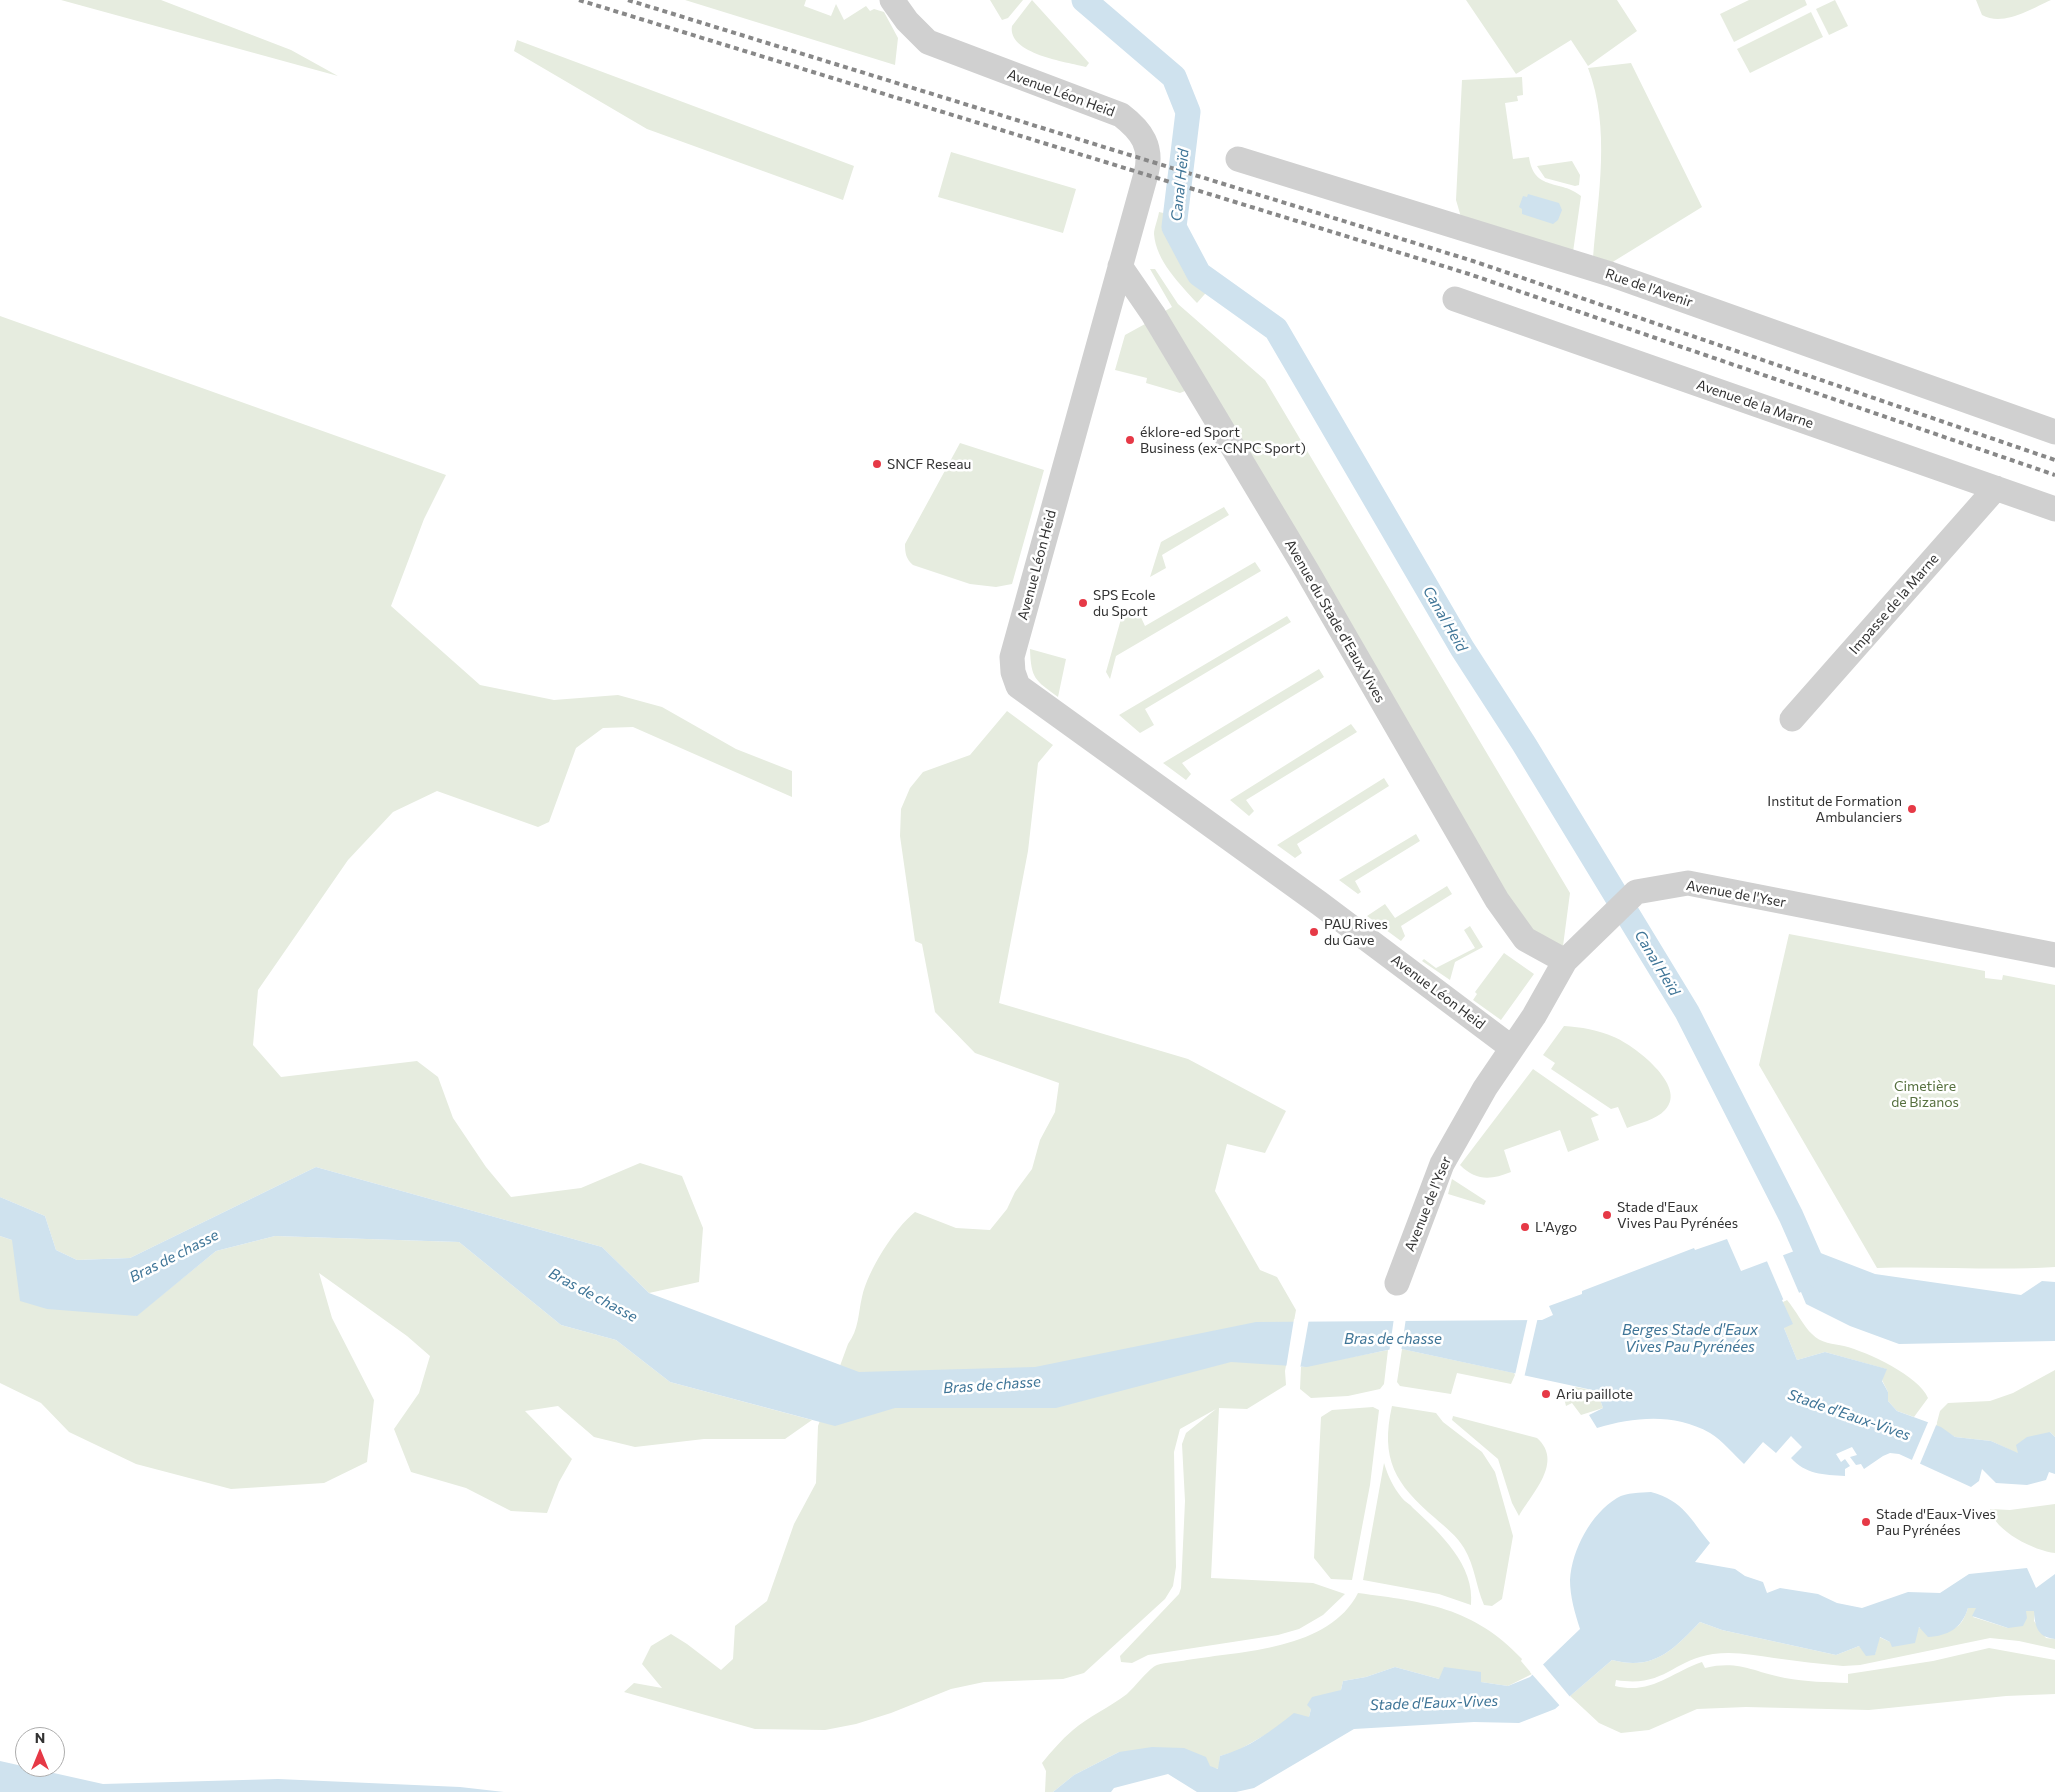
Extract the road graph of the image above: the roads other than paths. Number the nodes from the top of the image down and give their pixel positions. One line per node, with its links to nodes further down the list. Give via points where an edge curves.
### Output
1 (892, 0): 3 (street, Avenue Léon Heid, via 928,42 1122,115 1137,127 1148,149 1150,162)
2 (1238, 159): 5 (street, Rue de l'Avenir, via 1610,274)
3 (1120, 266): 10 (street, Avenue du Stade d'Eaux Vives, via 1153,314 1307,572 1497,900 1525,939); 11 (street, Avenue Léon Heid, via 1014,649 1013,672 1018,686)
4 (1455, 298): 6 (street, Avenue de la Marne)
5 (2055, 432)
6 (1996, 488): 7 (street, Avenue de la Marne); 8 (street, Impasse de la Marne)
7 (2055, 509)
8 (1792, 719)
9 (2055, 955): 10 (street, Avenue de l'Yser, via 1688,883 1636,892)
10 (1565, 961): 11 (street, Avenue de l'Yser)
11 (1512, 1048): 12 (street, Avenue de l'Yser, via 1442,1164)
12 (1398, 1283)

